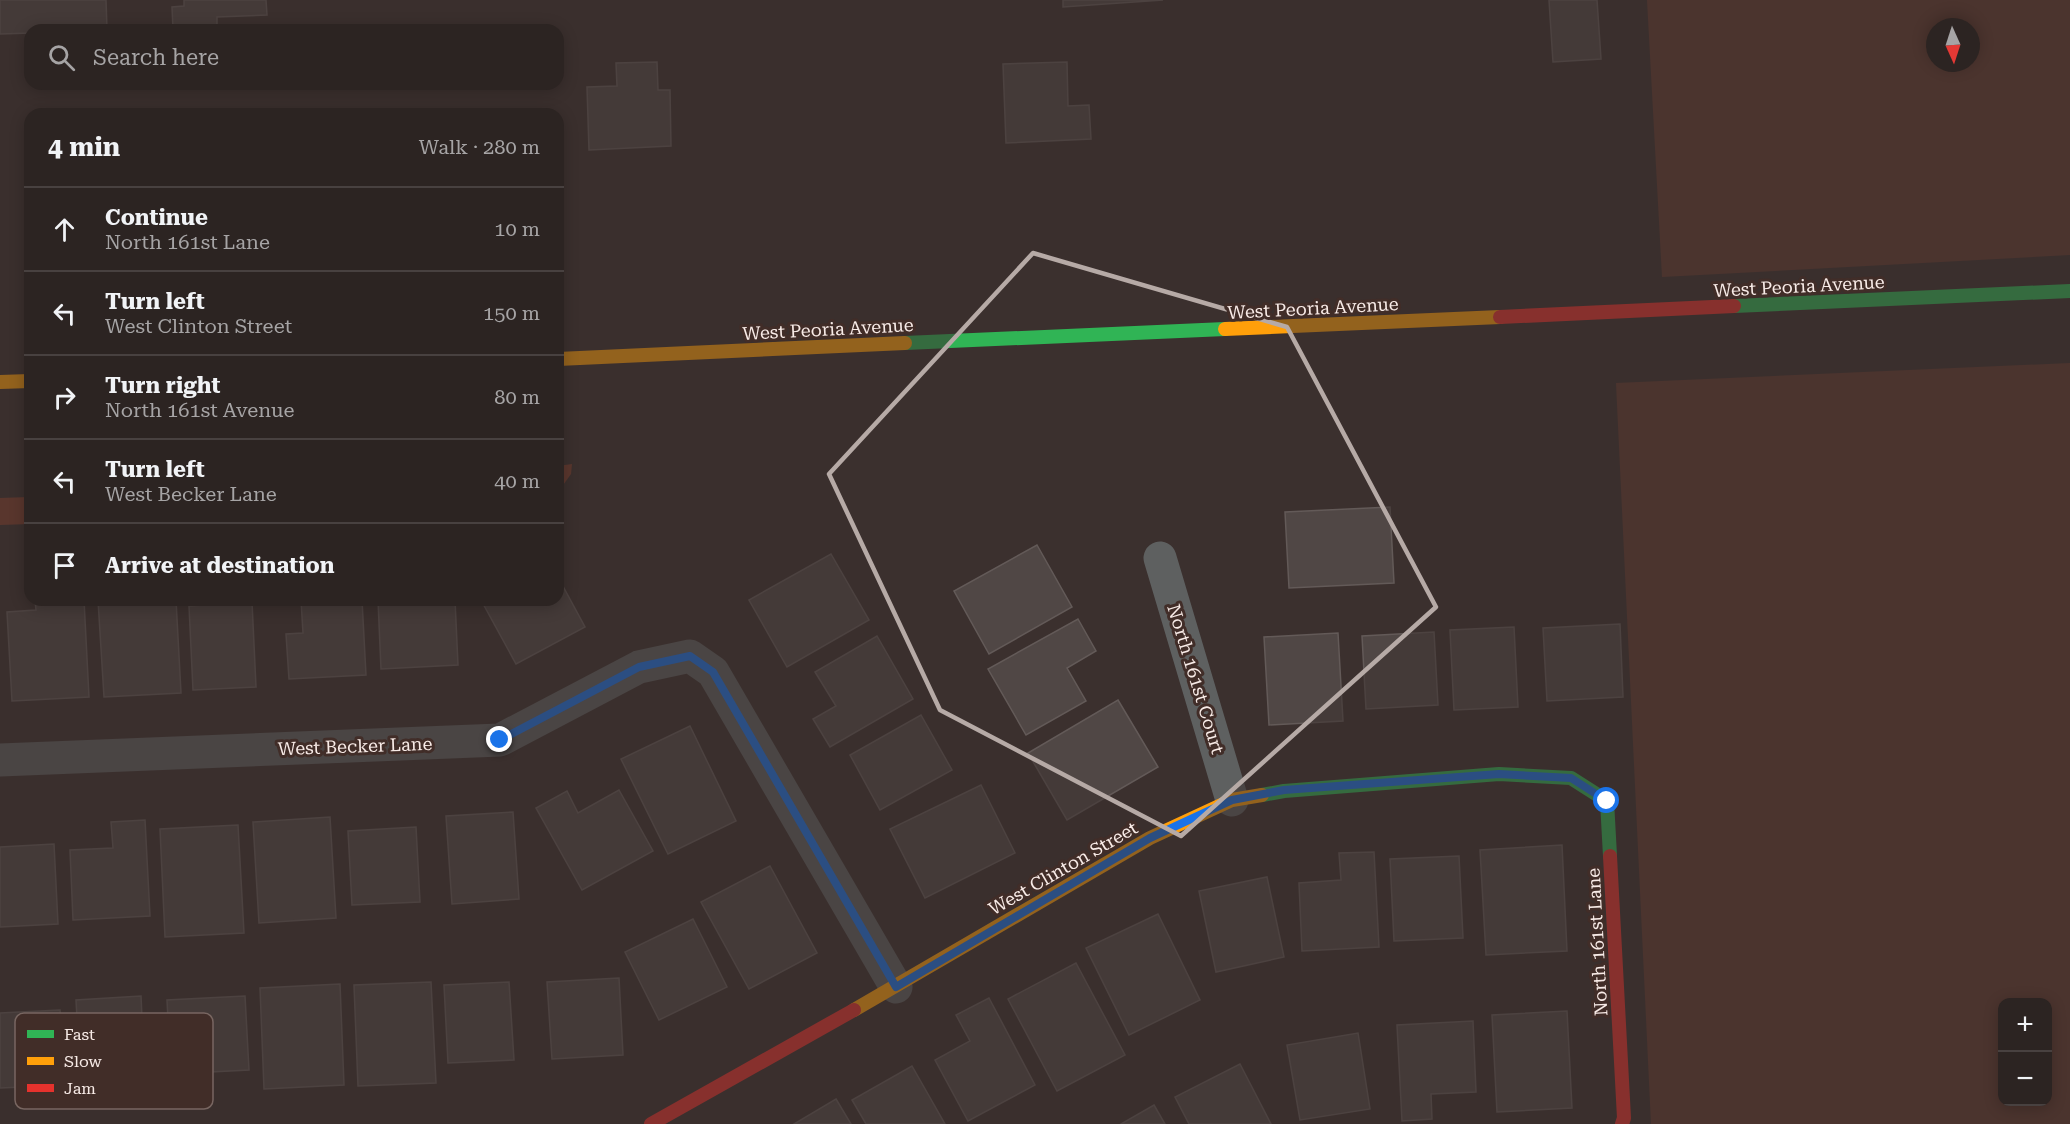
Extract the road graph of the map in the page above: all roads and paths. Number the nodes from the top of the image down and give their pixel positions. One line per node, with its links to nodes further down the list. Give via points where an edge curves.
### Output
1 (2070, 291): 2 (main road, West Peoria Avenue)
2 (564, 359)
3 (24, 381): 4 (main road)
4 (0, 382)
5 (1160, 558): 8 (street, North 161st Court)
6 (0, 760): 9 (street, West Becker Lane, via 500,740 639,667 690,656 713,672)
7 (1571, 778): 8 (main road, West Clinton Street, via 1499,774 1284,790); 11 (main road, North 161st Lane, via 1607,801)
8 (1232, 800): 9 (main road, West Clinton Street, via 1150,838)
9 (896, 987): 10 (main road, West Clinton Street)
10 (651, 1124)
11 (1622, 1124)

